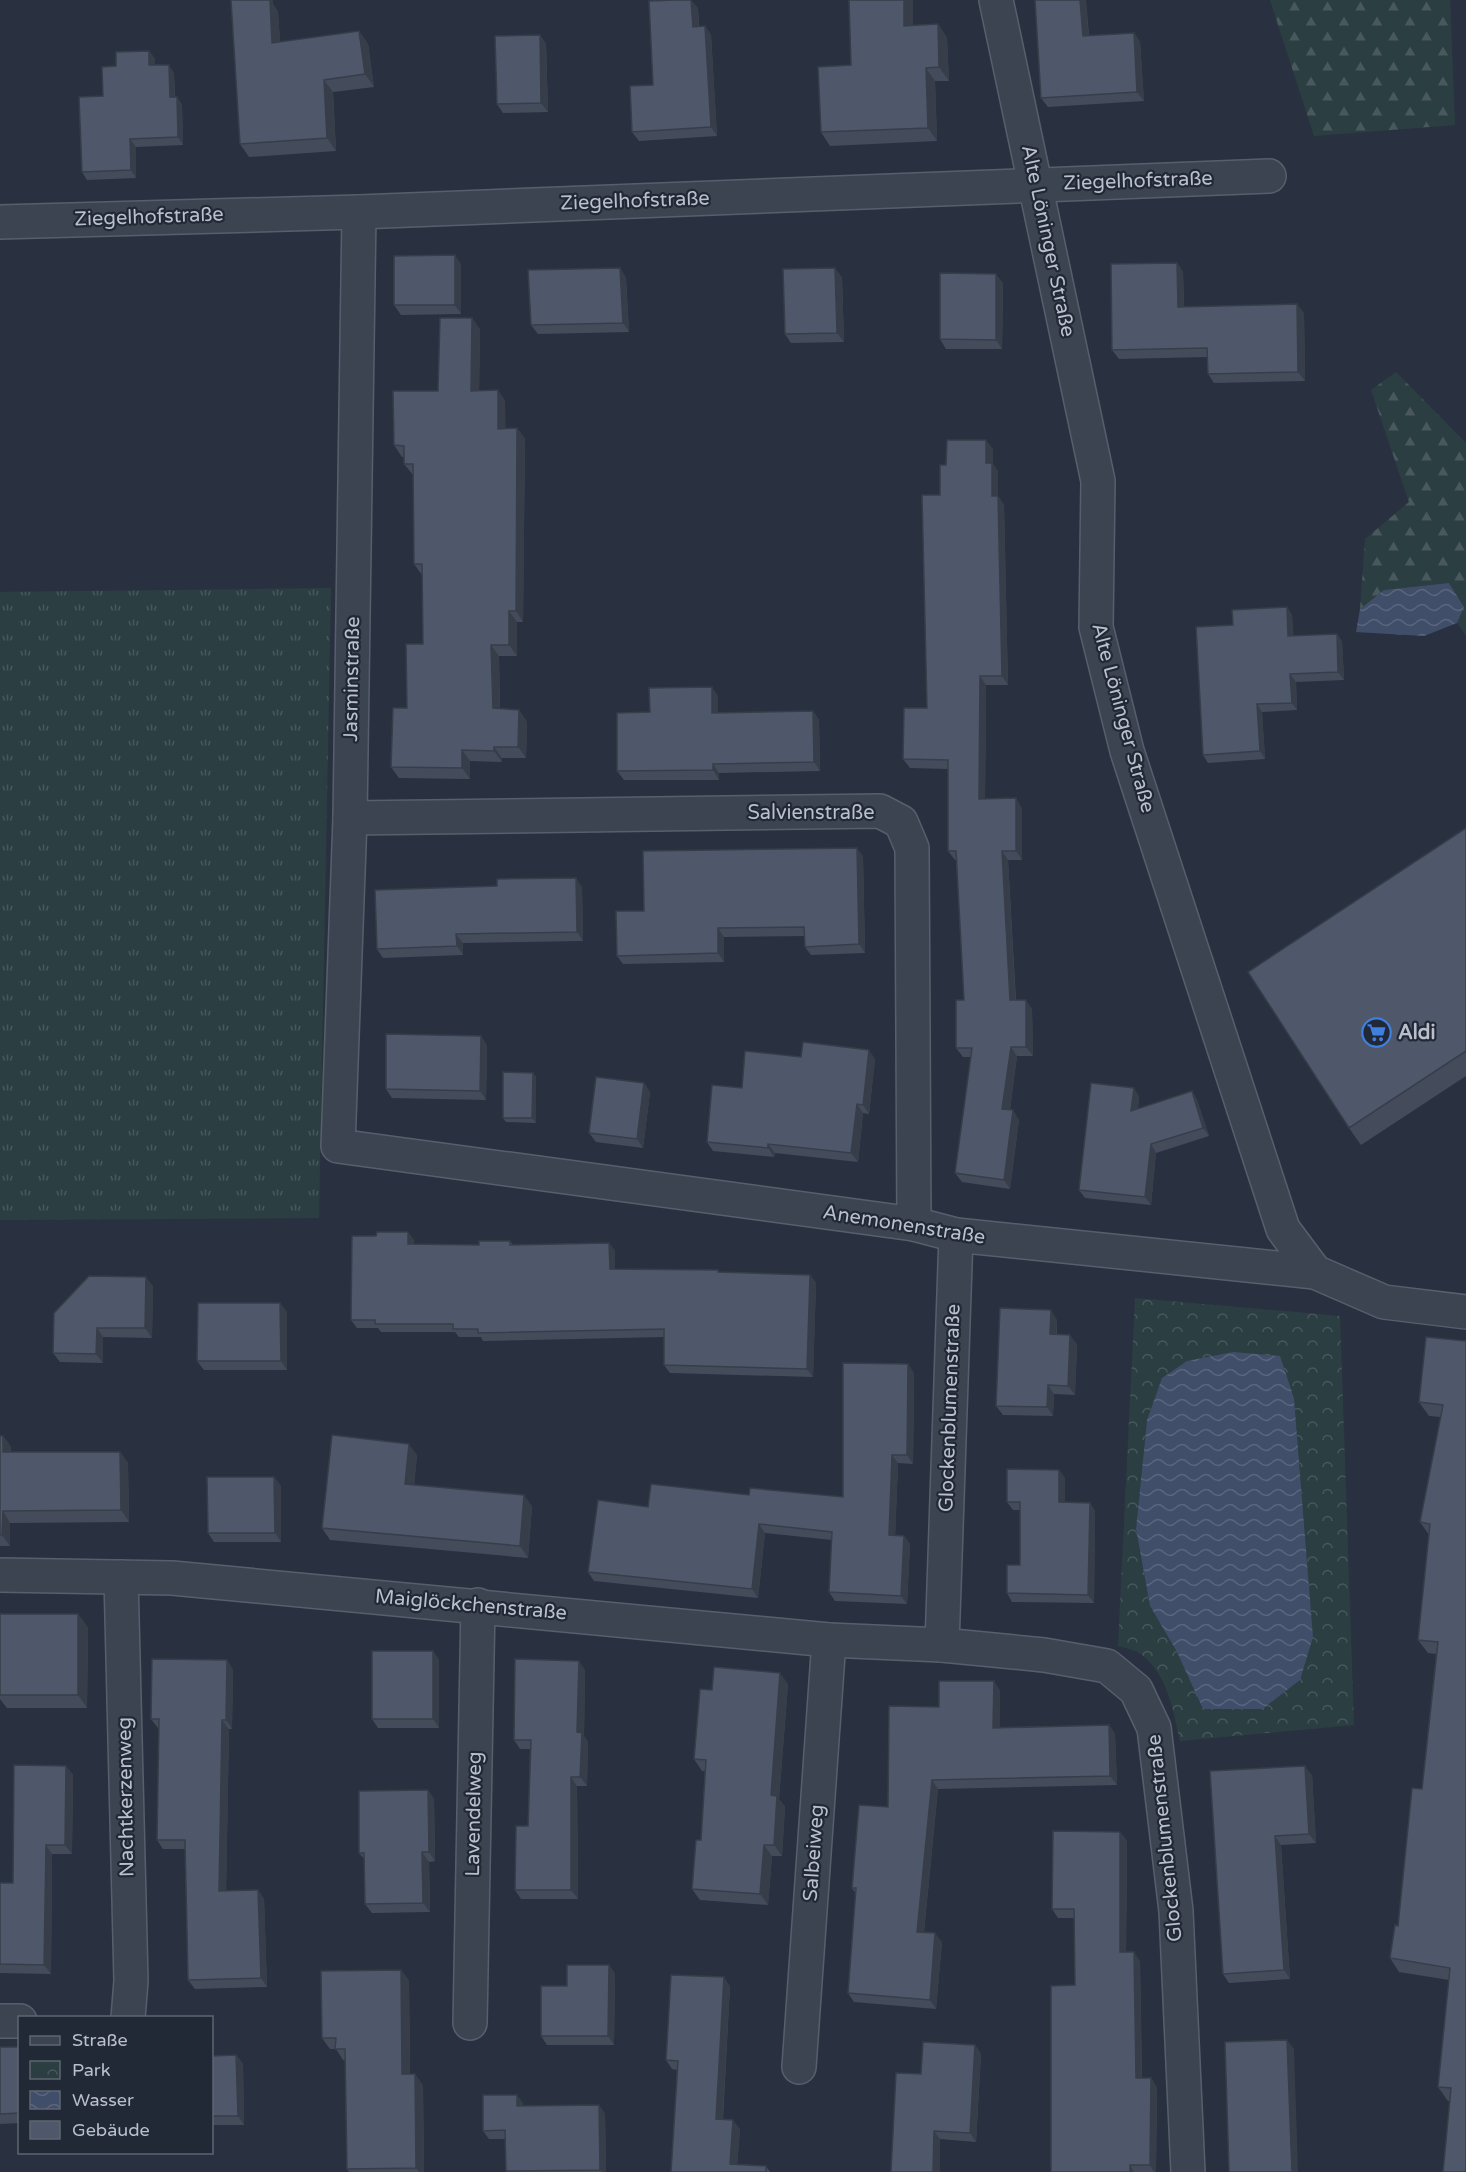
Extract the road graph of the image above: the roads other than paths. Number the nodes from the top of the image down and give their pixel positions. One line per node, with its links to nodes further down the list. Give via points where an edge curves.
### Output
1 (996, 0): 3 (street, Alte Löninger Straße)
2 (1269, 176): 3 (street, Ziegelhofstraße)
3 (1037, 186): 4 (street, Ziegelhofstraße); 10 (street, Alte Löninger Straße, via 1098,482 1096,627 1127,751 1283,1229)
4 (359, 212): 5 (street, Ziegelhofstraße); 6 (street, Jasminstraße)
5 (0, 222)
6 (350, 818): 7 (street, Jasminstraße); 8 (street, Salvienstraße, via 880,811 901,822 912,848)
7 (338, 1146): 8 (street, Anemonenstraße)
8 (914, 1224): 9 (street, Anemonenstraße)
9 (956, 1236): 10 (street, Anemonenstraße); 16 (street, Glockenblumenstraße)
10 (1315, 1272): 11 (street, Anemonenstraße, via 1384,1302)
11 (1466, 1312)
12 (0, 1575): 13 (street, Maiglöckchenstraße)
13 (121, 1577): 14 (street, Maiglöckchenstraße); 17 (street, Nachtkerzenweg, via 131,1981)
14 (478, 1605): 15 (street, Maiglöckchenstraße); 20 (street, Lavendelweg)
15 (829, 1640): 16 (street, Maiglöckchenstraße); 21 (street, Salbeiweg)
16 (942, 1645): 22 (street, Glockenblumenstraße, via 1044,1654 1107,1666 1136,1690 1154,1728 1176,1911)
17 (128, 2016)
18 (18, 2020): 19 (street)
19 (0, 2021)
20 (470, 2023)
21 (799, 2067)
22 (1188, 2172)

